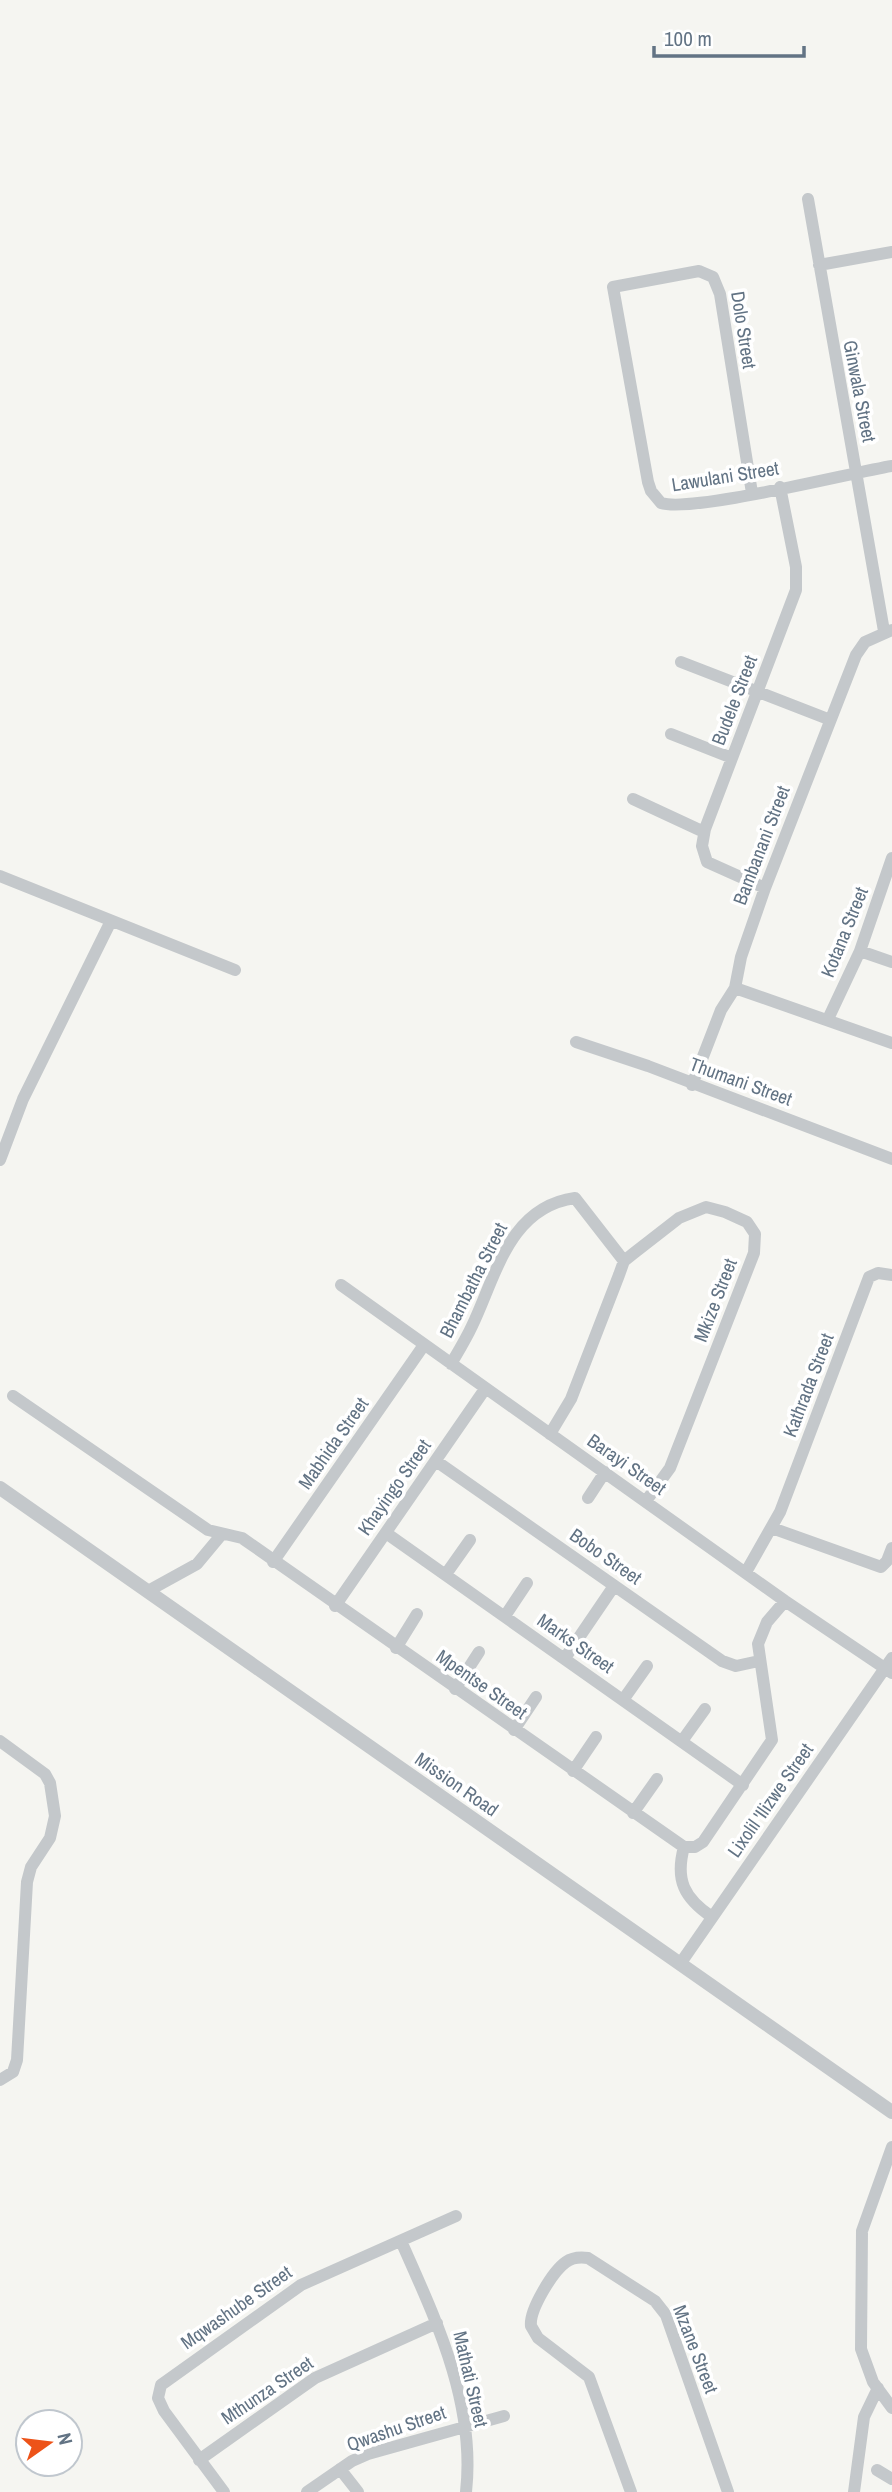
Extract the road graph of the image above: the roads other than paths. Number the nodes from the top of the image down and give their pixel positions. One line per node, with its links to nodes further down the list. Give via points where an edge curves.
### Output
1 (808, 199): 3 (street, Ginwala Street)
2 (892, 252): 3 (street)
3 (820, 265): 6 (street, Ginwala Street)
4 (613, 287): 8 (street, Lawulani Street, via 651,491 661,503 673,506); 8 (street, Dolo Street, via 699,271 713,277 720,294)
5 (892, 466): 6 (street, Lawulani Street)
6 (856, 472): 7 (street, Lawulani Street); 9 (street, Ginwala Street)
7 (779, 487): 8 (street, Lawulani Street); 11 (street, Budele Street, via 796,567 796,590)
8 (752, 493)
9 (888, 631): 12 (street, Bambanani Street, via 859,649)
10 (681, 663): 11 (street)
11 (756, 693): 12 (street); 14 (street, Budele Street)
12 (828, 719): 19 (street, Bambanani Street)
13 (671, 734): 14 (street)
14 (732, 758): 16 (street, Budele Street)
15 (633, 799): 16 (street)
16 (704, 832): 19 (street, via 707,862)
17 (892, 858): 21 (street, Kotana Street)
18 (0, 876): 20 (street)
19 (765, 888): 24 (street, Bambanani Street)
20 (111, 921): 23 (street); 30 (street, via 23,1099)
21 (860, 951): 22 (street); 25 (street, Kotana Street)
22 (892, 962)
23 (235, 971)
24 (735, 988): 25 (street); 28 (street, Bambanani Street, via 721,1010)
25 (828, 1019): 27 (street)
26 (576, 1042): 28 (street, Thumani Street)
27 (892, 1043)
28 (692, 1085): 29 (street, Thumani Street)
29 (892, 1159)
30 (0, 1160)
31 (624, 1261): 35 (street, Bhambatha Street, via 575,1198 546,1208 522,1225 508,1243 472,1327); 38 (street, via 575,1391); 43 (street, Mkize Street, via 679,1218 700,1208 742,1218 755,1234 754,1253 687,1429 666,1475)
32 (892, 1275): 44 (street, Kathrada Street, via 869,1277)
33 (341, 1285): 34 (street, Barayi Street)
34 (424, 1345): 35 (street, Barayi Street); 49 (street, Mabhida Street)
35 (450, 1364): 36 (street, Barayi Street)
36 (485, 1389): 38 (street, Barayi Street); 39 (street, Khayingo Street)
37 (13, 1396): 46 (street, Mpentse Street, via 205,1528)
38 (550, 1434): 40 (street, Barayi Street)
39 (436, 1461): 45 (street, Khayingo Street); 53 (street, Bobo Street)
40 (605, 1472): 42 (street); 43 (street, Barayi Street)
41 (0, 1488): 54 (street, Mission Road)
42 (588, 1498)
43 (646, 1500): 50 (street, Barayi Street)
44 (772, 1528): 48 (street, via 881,1567); 50 (street, Kathrada Street)
45 (386, 1533): 51 (street, Marks Street); 56 (street, Khayingo Street)
46 (222, 1534): 49 (street, Mpentse Street, via 242,1538); 54 (street, via 197,1564)
47 (470, 1540): 51 (street)
48 (892, 1548)
49 (273, 1562): 56 (street, Mpentse Street)
50 (746, 1572): 55 (street, Barayi Street)
51 (446, 1574): 58 (street, Marks Street)
52 (527, 1583): 58 (street)
53 (614, 1586): 61 (street); 62 (street, Bobo Street, via 722,1661 736,1666)
54 (148, 1591): 79 (street, Mission Road)
55 (785, 1601): 62 (street, via 762,1630); 64 (street, Barayi Street)
56 (335, 1606): 59 (street, Mpentse Street)
57 (417, 1614): 59 (street)
58 (505, 1616): 61 (street, Marks Street)
59 (396, 1648): 65 (street, Mpentse Street)
60 (480, 1652): 65 (street)
61 (565, 1658): 67 (street, Marks Street)
62 (759, 1661): 75 (street, via 772,1740)
63 (647, 1666): 67 (street)
64 (890, 1666): 78 (street, Lixolil 'Ilizwe Street)
65 (455, 1689): 69 (street, Mpentse Street)
66 (536, 1697): 69 (street)
67 (623, 1700): 71 (street, Marks Street)
68 (705, 1709): 71 (street)
69 (514, 1730): 73 (street, Mpentse Street)
70 (596, 1737): 73 (street)
71 (682, 1741): 75 (street, Marks Street)
72 (2, 1746): 80 (street, via 39,1768 50,1783 54,1827 28,1875 18,2060)
73 (573, 1771): 76 (street, Mpentse Street)
74 (657, 1779): 76 (street)
75 (743, 1785): 77 (street, via 703,1842)
76 (633, 1813): 77 (street, Mpentse Street)
77 (684, 1847): 78 (street, via 682,1888)
78 (712, 1917): 79 (street, Lixolil 'Ilizwe Street)
79 (680, 1964): 81 (street, Mission Road)
80 (4, 2078)
81 (892, 2112)
82 (892, 2147): 86 (street, via 862,2231 861,2350)
83 (456, 2216): 84 (street, Mqwashube Street)
84 (401, 2241): 85 (street, Mathati Street); 90 (street, Mqwashube Street, via 290,2291 161,2385 160,2405)
85 (438, 2323): 89 (street, Mathati Street, via 450,2356); 90 (street, Mthunza Street, via 314,2378)
86 (878, 2388): 87 (street); 98 (street, via 864,2417)
87 (892, 2409)
88 (504, 2416): 89 (street, Qwashu Street)
89 (463, 2426): 91 (street, Qwashu Street, via 368,2454); 95 (street, Mathati Street, via 468,2455)
90 (199, 2460): 92 (street, Mqwashube Street)
91 (340, 2469): 93 (street, Qwashu Street); 94 (street)
92 (225, 2492)
93 (307, 2492)
94 (358, 2492)
95 (466, 2492)
96 (631, 2492): 97 (street, Mzane Street, via 589,2377 538,2338 531,2326 534,2306 564,2263 574,2258 588,2258 662,2307)
97 (728, 2492)
98 (854, 2492)

